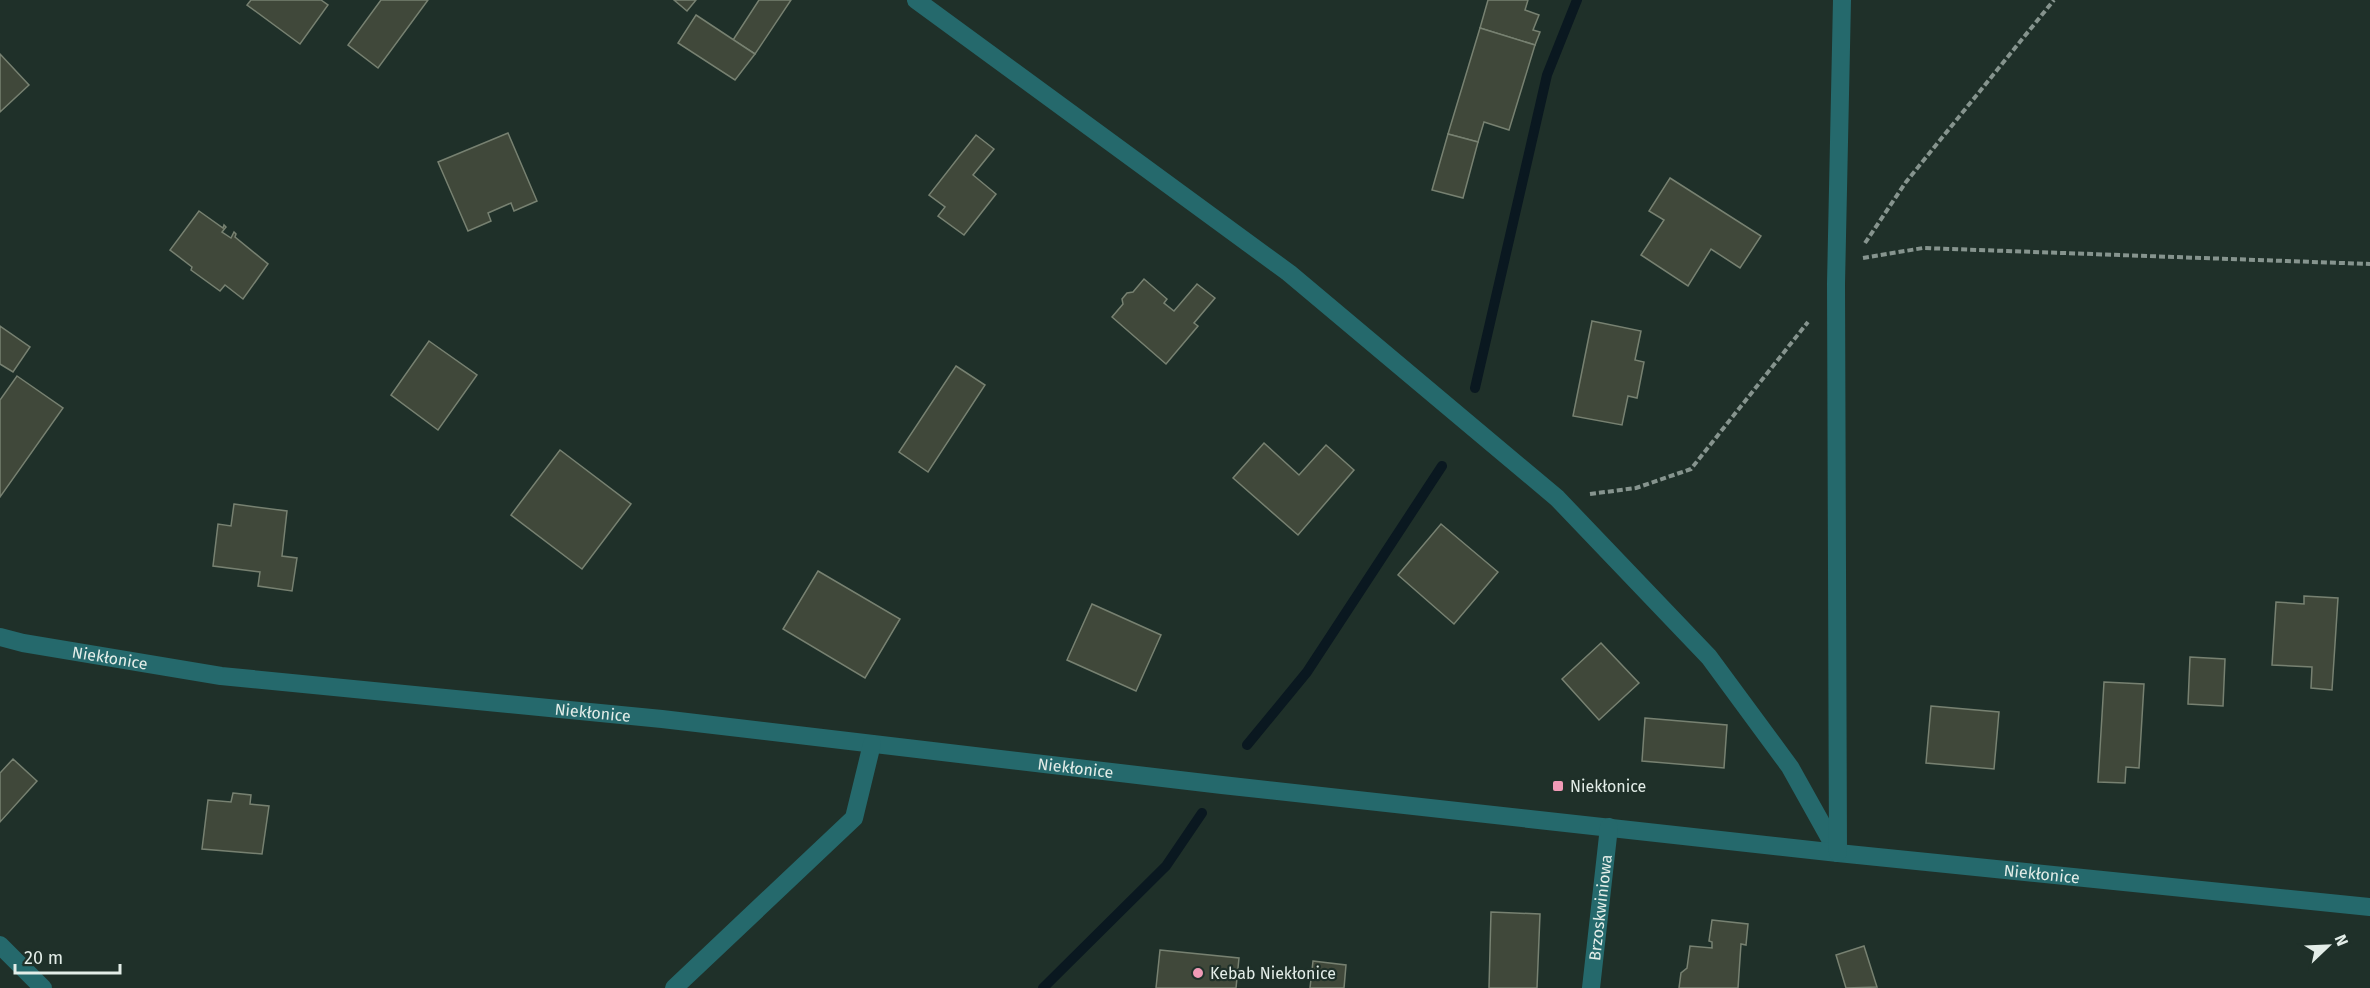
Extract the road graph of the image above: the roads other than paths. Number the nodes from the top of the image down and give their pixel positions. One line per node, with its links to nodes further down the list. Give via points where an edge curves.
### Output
1 (916, 0): 6 (street, via 1289,273 1557,498 1709,657 1790,767)
2 (1842, 0): 6 (street, via 1836,284)
3 (0, 637): 4 (street, Niekłonice, via 221,676 662,719)
4 (872, 744): 5 (street, Niekłonice); 10 (street, via 854,818)
5 (1609, 827): 6 (street, Niekłonice); 11 (street, Brzoskwiniowa)
6 (1838, 853): 7 (street, Niekłonice)
7 (2370, 907)
8 (0, 945): 9 (street)
9 (43, 988)
10 (674, 988)
11 (1591, 988)

